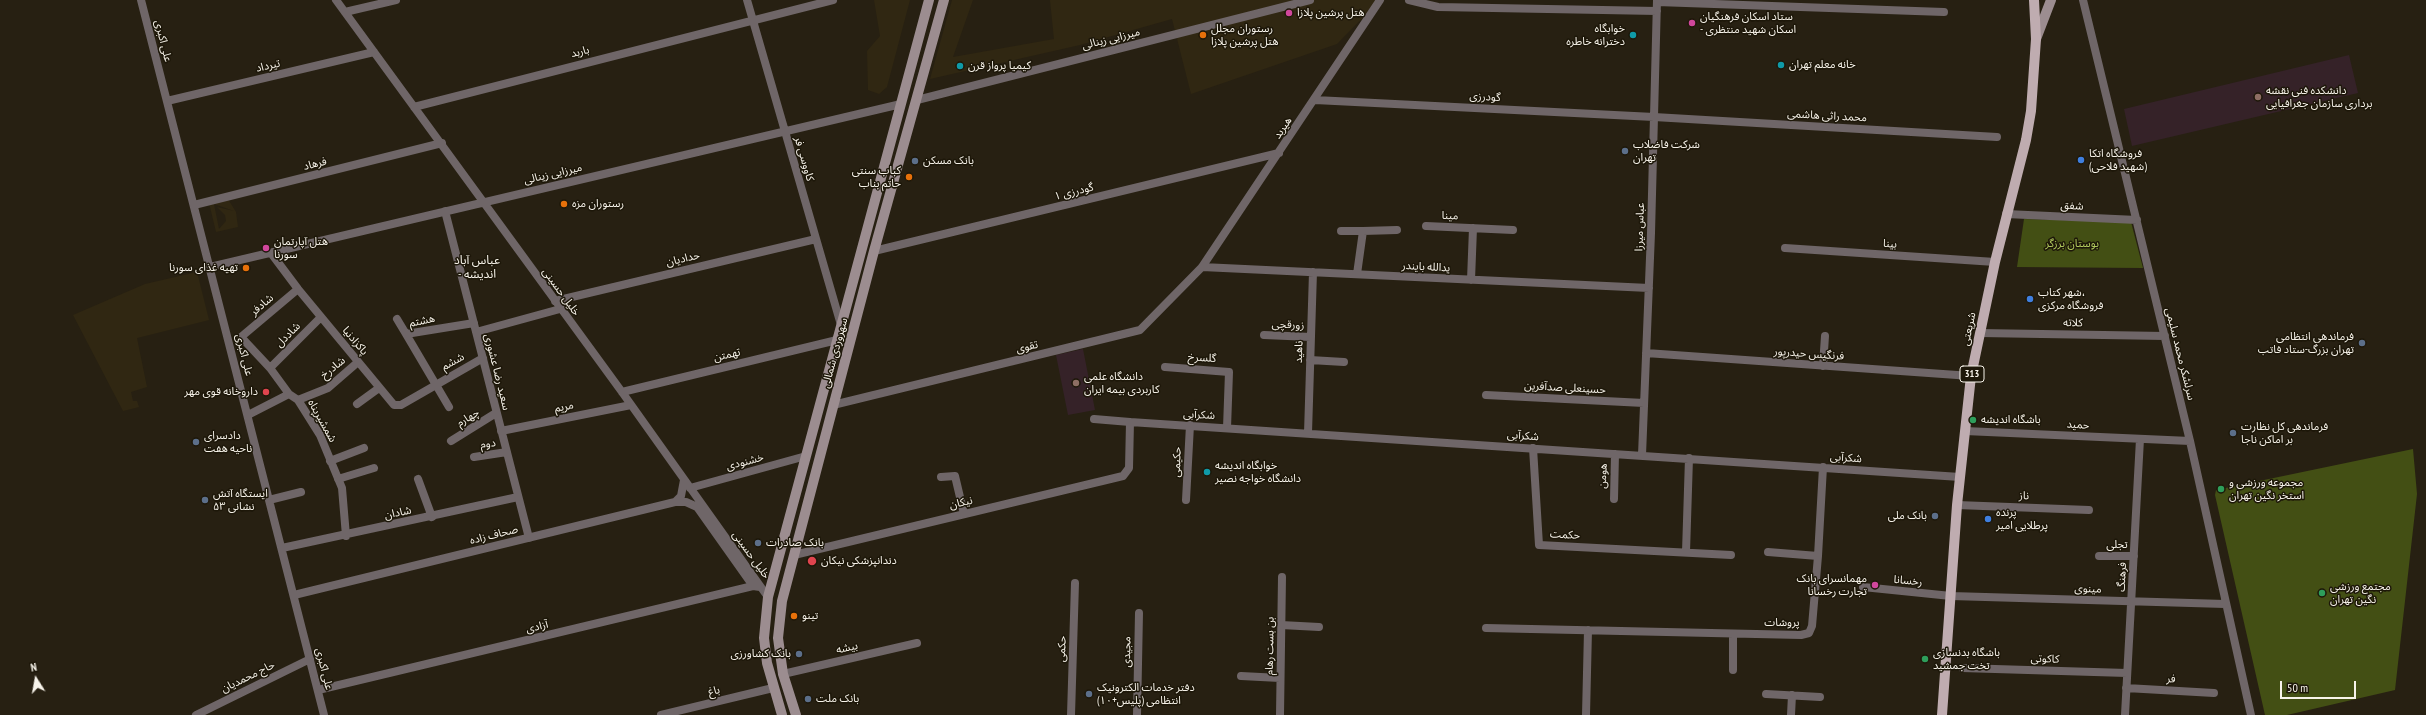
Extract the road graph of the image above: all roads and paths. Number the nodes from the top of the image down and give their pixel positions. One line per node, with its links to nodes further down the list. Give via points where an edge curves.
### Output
1 (141, 0): 23 (street, علی‌ اکبری)
2 (336, 0): 16 (street, خلیل حسینی)
3 (396, 0): 16 (street)
4 (747, 0): 18 (street, کاووسی فر)
5 (834, 0): 18 (street, باربد)
6 (929, 0): 24 (main road, سهروردی شمالی)
7 (944, 0): 21 (main road, سهروردی شمالی)
8 (1310, 0): 21 (street, میرزایی زینالی)
9 (1380, 0): 22 (street, هیربد)
10 (1409, 0): 15 (street, via 1438,7)
11 (2034, 0): 19 (main road, شریعتی / 313)
12 (2051, 0): 19 (main road)
13 (2083, 0): 35 (street, سرلشکر محمد سلیمی)
14 (1657, 1): 15 (street, عباس میرزا); 17 (street)
15 (1657, 11): 26 (street, عباس میرزا)
16 (345, 12): 20 (street, خلیل حسینی)
17 (1944, 12)
18 (753, 19): 25 (street, باربد); 27 (street, کاووسی فر)
19 (2036, 39): 34 (main road, شریعتی / 313, via 2031,111)
20 (374, 52): 23 (street, تیرداد); 25 (street, خلیل حسینی)
21 (917, 100): 24 (main road); 44 (main road, سهروردی شمالی)
22 (1315, 100): 26 (street, گودرزی); 30 (street, هیربد)
23 (167, 101): 32 (street, علی‌ اکبری)
24 (900, 104): 27 (street, میرزایی زینالی); 59 (main road, سهروردی شمالی)
25 (414, 107): 29 (street, خلیل حسینی)
26 (1654, 116): 28 (street, محمد راثی هاشمی); 52 (street, عباس میرزا)
27 (785, 131): 31 (street, میرزایی زینالی); 42 (street, کاووسی فر)
28 (1997, 137)
29 (442, 143): 31 (street, خلیل حسینی); 32 (street, فرهاد)
30 (1279, 153): 44 (street, گودرزی ۱); 48 (street, هیربد)
31 (482, 202): 33 (street, میرزایی زینالی); 54 (street, خلیل حسینی)
32 (194, 205): 47 (street, علی‌ اکبری)
33 (445, 211): 45 (street, میرزایی زینالی); 58 (street, سعید رضا عشوری)
34 (2006, 214): 35 (street, شفق); 46 (main road, شریعتی / 313)
35 (2137, 220): 65 (street, سرلشکر محمد سلیمی)
36 (1426, 226): 37 (street, مینا)
37 (1473, 228): 39 (street, مینا); 51 (street, مینا)
38 (1397, 230): 41 (street)
39 (1513, 230)
40 (1341, 231): 41 (street)
41 (1363, 231): 50 (street)
42 (816, 239): 54 (street, حدادیان); 59 (street, کاووسی فر)
43 (1785, 248): 46 (street, بینا)
44 (874, 251): 87 (main road, سهروردی شمالی)
45 (271, 253): 47 (street, میرزایی زینالی); 53 (street, پاکزادنیا)
46 (1995, 262): 61 (main road, شریعتی / 313)
47 (210, 267): 90 (street, علی‌ اکبری)
48 (1202, 267): 49 (street, یدالله بایندر); 87 (street, تقوی, via 1140,330)
49 (1313, 272): 50 (street, یدالله بایندر); 67 (street, ناهید)
50 (1357, 274): 51 (street, یدالله بایندر)
51 (1471, 280): 52 (street, یدالله بایندر)
52 (1649, 288): 69 (street, عباس میرزا)
53 (298, 289): 56 (street, پاکزادنیا); 66 (street, شادفر)
54 (555, 301): 55 (street, خلیل حسینی)
55 (560, 309): 60 (street); 80 (street, خلیل حسینی)
56 (321, 317): 72 (street, پاکزادنیا); 76 (street, شاددل)
57 (397, 319): 62 (street)
58 (474, 323): 60 (street, سعید رضا عشوری); 62 (street, هشتم)
59 (841, 325): 68 (main road, سهروردی شمالی)
60 (476, 332): 70 (street, سعید رضا عشوری)
61 (1980, 333): 65 (street, کلاته); 77 (main road, شریعتی / 313)
62 (406, 334): 78 (street, هشتم)
63 (1264, 335): 67 (street, زورقچی)
64 (1825, 336): 74 (street)
65 (2164, 336): 100 (street, سرلشکر محمد سلیمی)
66 (241, 337): 76 (street, شمشیرپناه)
67 (1311, 337): 71 (street, ناهید)
68 (837, 340): 80 (street, تهمتن); 106 (main road, سهروردی شمالی)
69 (1646, 353): 74 (street, فرنگیس حیدرپور); 84 (street, عباس میرزا)
70 (483, 358): 78 (street, ششم); 89 (street, سعید رضا عشوری)
71 (1310, 360): 73 (street); 97 (street, ناهید)
72 (358, 362): 79 (street, پاکزادنیا); 83 (street, شادرخ, via 328,388)
73 (1344, 362)
74 (1822, 366): 77 (street, فرنگیس حیدرپور)
75 (1165, 367): 94 (street, گلسرخ, via 1230,372)
76 (270, 368): 81 (street, شمشیرپناه)
77 (1971, 376): 96 (main road, شریعتی / 313)
78 (435, 385): 79 (street, پاکزادنیا, via 397,406); 88 (street, هشتم)
79 (379, 388): 85 (street)
80 (622, 392): 86 (street, خلیل حسینی)
81 (289, 394): 83 (street, شمشیرپناه); 90 (street)
82 (1486, 395): 84 (street, حسینعلی صدآفرین)
83 (298, 400): 109 (street, شمشیرپناه, via 320,435)
84 (1644, 403): 105 (street, عباس میرزا)
85 (357, 404)
86 (631, 405): 95 (street, مریم); 116 (street, خلیل حسینی)
87 (833, 405): 133 (main road, سهروردی شمالی)
88 (448, 406)
89 (496, 413): 95 (street, سعید رضا عشوری); 99 (street, چهارم)
90 (248, 415): 121 (street, علی‌ اکبری)
91 (1094, 419): 92 (street, شکرآبی)
92 (1130, 422): 93 (street, شکرآبی); 126 (street, نیکان, via 1129,468 1127,473 1119,478)
93 (1190, 425): 94 (street, شکرآبی); 122 (street, حکیمی)
94 (1227, 428): 97 (street, شکرآبی)
95 (501, 431): 103 (street, سعید رضا عشوری)
96 (1965, 431): 98 (street, حمید); 112 (main road, شریعتی / 313)
97 (1308, 433): 102 (street, شکرآبی)
98 (2140, 439): 100 (street, حمید); 137 (street, فرهنگ)
99 (451, 441)
100 (2190, 441): 146 (street, سرلشکر محمد سلیمی)
101 (364, 448): 109 (street)
102 (1533, 448): 104 (street, شکرآبی); 131 (street, حکمت, via 1539,545)
103 (507, 452): 107 (street, دوم); 119 (street, سعید رضا عشوری)
104 (1615, 454): 105 (street, شکرآبی); 120 (street, هومن)
105 (1642, 455): 108 (street, شکرآبی)
106 (806, 456): 117 (street, خشنودی); 144 (main road, سهروردی شمالی)
107 (474, 457)
108 (1689, 458): 110 (street, شکرآبی); 131 (street)
109 (330, 461): 114 (street, شمشیرپناه)
110 (1823, 467): 112 (street, شکرآبی); 135 (street, پروشات)
111 (374, 468): 114 (street)
112 (1960, 477): 124 (main road, شریعتی / 313)
113 (941, 478): 126 (street, via 956,476)
114 (338, 479): 128 (street, شمشیرپناه, via 342,488)
115 (418, 479): 127 (street)
116 (684, 480): 117 (street, خلیل حسینی); 123 (street, via 681,496)
117 (690, 488): 140 (street, خلیل حسینی)
118 (301, 492): 121 (street)
119 (518, 497): 127 (street, شادان); 129 (street, سعید رضا عشوری)
120 (1614, 499)
121 (269, 500): 130 (street, علی‌ اکبری)
122 (1186, 500)
123 (675, 502): 129 (street, صحاف زاده); 140 (street, via 686,502 697,507)
124 (1957, 505): 125 (street, ناز); 143 (main road, شریعتی / 313)
125 (2089, 510)
126 (964, 514): 133 (street, نیکان)
127 (432, 517): 128 (street, شادان)
128 (346, 536): 130 (street, شادان)
129 (529, 538): 142 (street, صحاف زاده)
130 (282, 548): 142 (street, علی‌ اکبری)
131 (1686, 552): 134 (street, حکمت)
132 (1768, 552): 135 (street)
133 (794, 555): 158 (main road, سهروردی شمالی, via 779,618 778,638)
134 (1732, 555)
135 (1818, 556): 152 (street, پروشات, via 1812,626 1809,633)
136 (2099, 556): 137 (street, تجلی)
137 (2134, 556): 145 (street, فرهنگ)
138 (1282, 577): 148 (street, بن بست رهام)
139 (1075, 583): 173 (street, حکمی)
140 (757, 587): 144 (street, خلیل حسینی); 163 (street, آزادی)
141 (1863, 587): 143 (street, رخسانا)
142 (294, 596): 154 (street, علی‌ اکبری)
143 (1951, 596): 145 (street, مینوی); 178 (main road, شریعتی / 313)
144 (768, 597): 161 (main road, سهروردی شمالی, via 764,638)
145 (2131, 601): 146 (street, مینوی); 157 (street, فرهنگ)
146 (2225, 604): 180 (street, سرلشکر محمد سلیمی)
147 (1139, 613): 174 (street, مجیدی)
148 (1281, 626): 149 (street); 160 (street, بن بست رهام)
149 (1319, 627)
150 (1486, 628): 151 (street, پروشات)
151 (1588, 630): 152 (street, پروشات); 176 (street)
152 (1733, 634): 156 (street)
153 (917, 642): 158 (street, بیشه)
154 (310, 659): 163 (street, علی‌ اکبری); 168 (street, حاج محمدیان)
155 (1962, 668): 157 (street, کاکوتی)
156 (1733, 670)
157 (2127, 673): 162 (street, فرهنگ)
158 (783, 674): 172 (main road, سهروردی شمالی)
159 (1241, 676): 160 (street)
160 (1280, 678): 175 (street, بن بست رهام)
161 (773, 688): 170 (street, باغ); 171 (main road, سهروردی شمالی)
162 (2126, 688): 164 (street, فر); 179 (street, فرهنگ)
163 (318, 690): 169 (street, علی‌ اکبری)
164 (2214, 693)
165 (1766, 694): 166 (street)
166 (1792, 695): 167 (street); 177 (street)
167 (1820, 696)
168 (196, 715)
169 (324, 715)
170 (660, 715)
171 (782, 715)
172 (796, 715)
173 (1071, 715)
174 (1137, 715)
175 (1280, 715)
176 (1586, 715)
177 (1791, 715)
178 (1942, 715)
179 (2125, 715)
180 (2251, 715)

